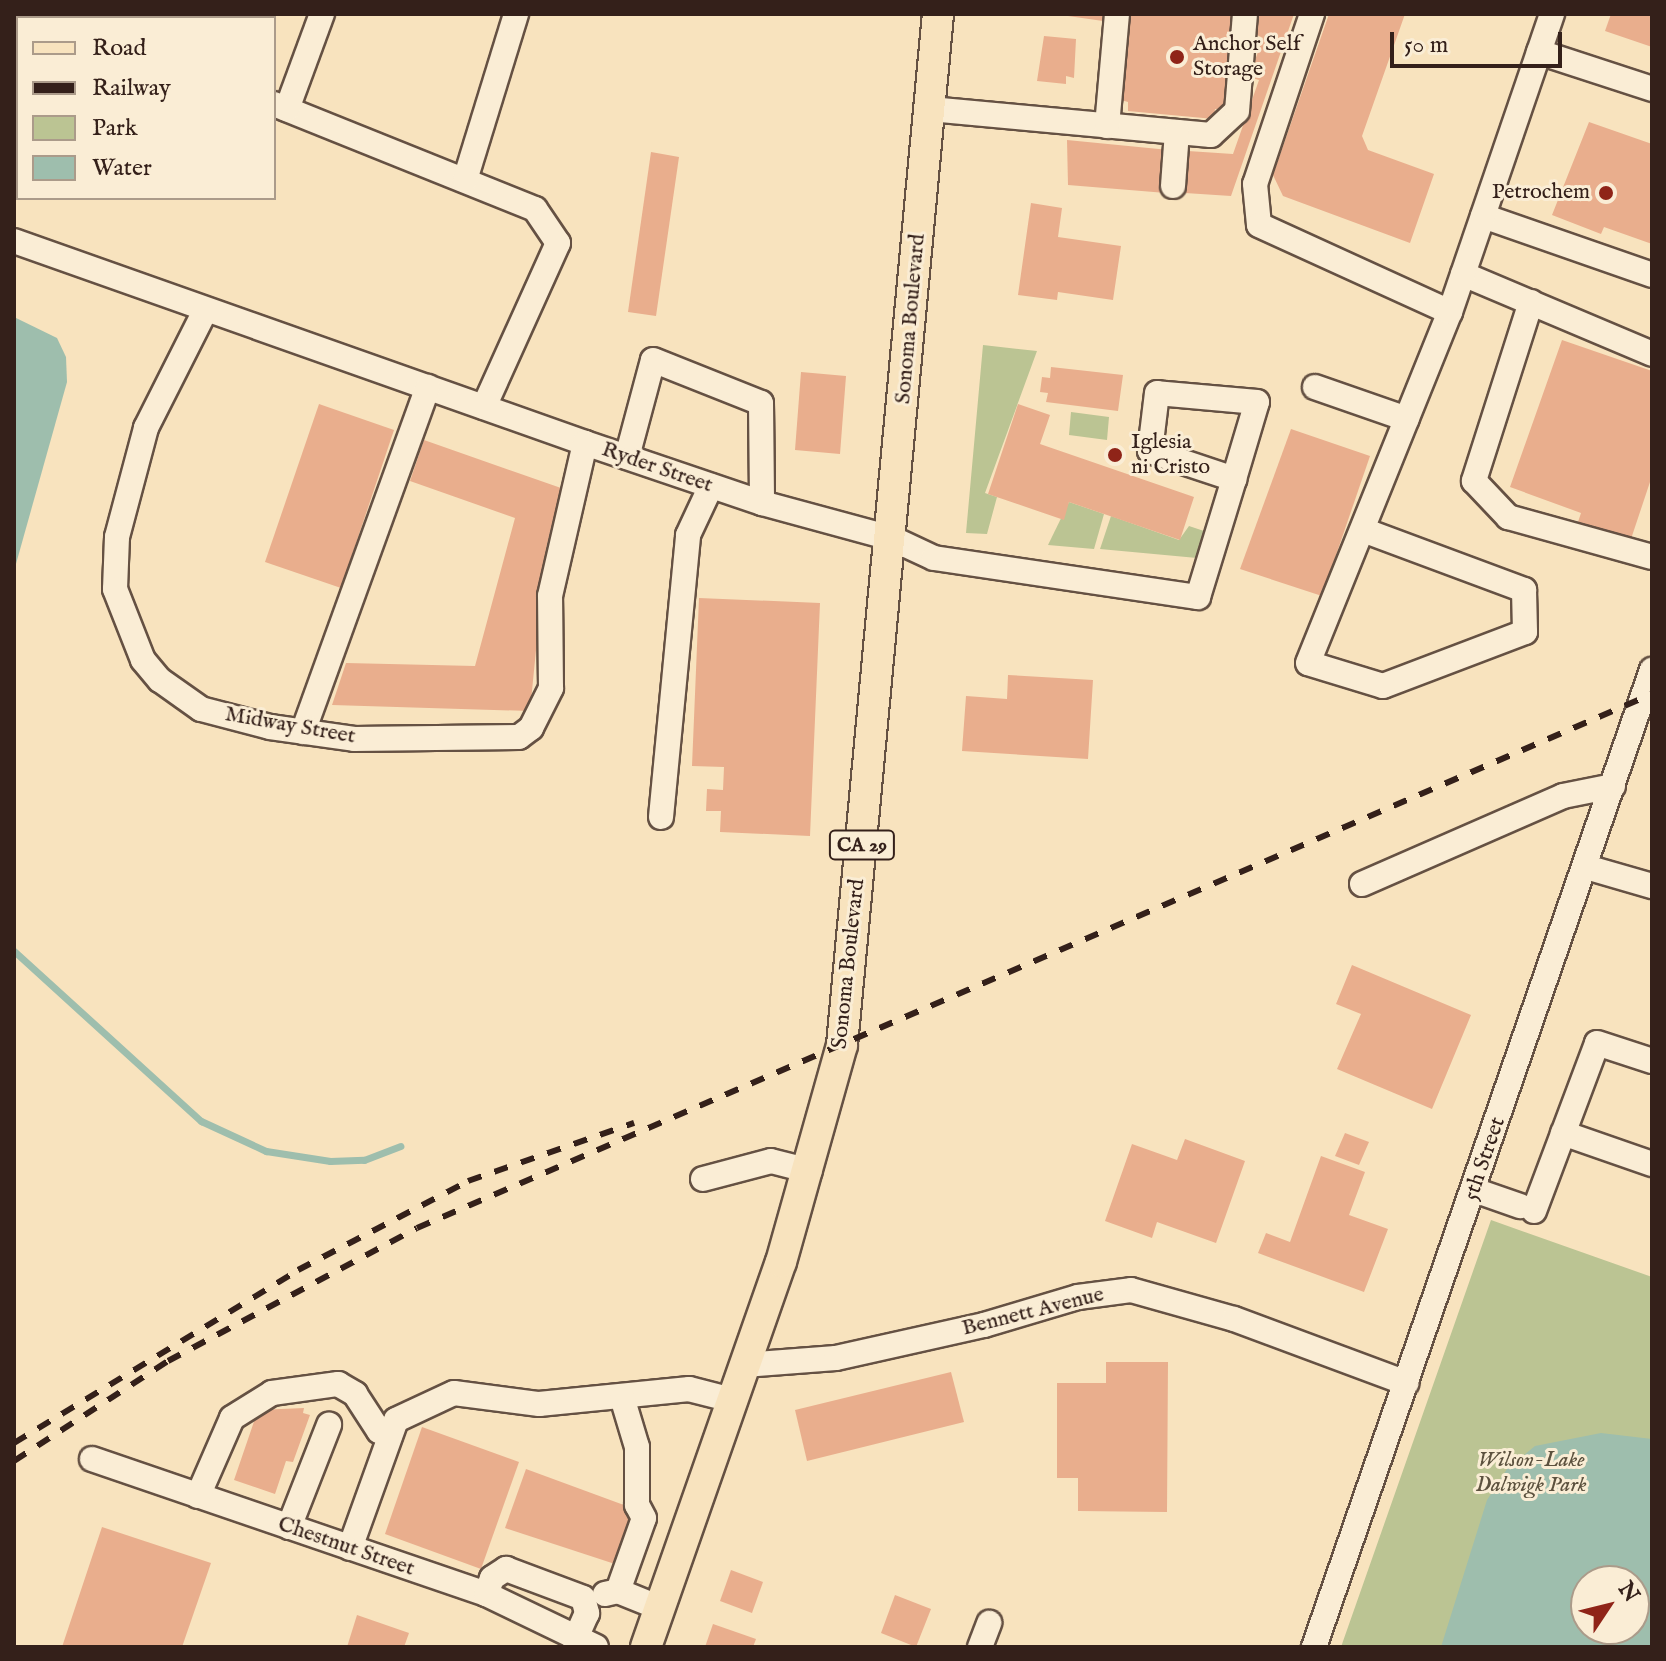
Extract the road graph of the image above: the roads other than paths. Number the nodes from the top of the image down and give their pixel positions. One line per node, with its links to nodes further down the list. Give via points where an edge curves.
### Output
1 (322, 14): 10 (street)
2 (516, 14): 14 (street)
3 (938, 14): 11 (main road, Sonoma Boulevard / CA 29)
4 (1117, 14): 12 (street)
5 (1245, 14): 13 (street, via 1237,111 1211,135)
6 (1312, 14): 22 (street, via 1255,184 1259,225)
7 (1552, 14): 8 (street)
8 (1539, 52): 9 (street); 16 (street)
9 (1652, 89)
10 (281, 107): 14 (street)
11 (930, 109): 12 (street); 34 (main road, Sonoma Boulevard / CA 29)
12 (1107, 126): 13 (street)
13 (1177, 132): 15 (street)
14 (465, 180): 26 (street, via 535,209 558,243)
15 (1173, 186)
16 (1483, 216): 18 (street); 19 (street)
17 (14, 241): 21 (street, Ryder Street)
18 (1463, 274): 20 (street); 22 (street)
19 (1652, 275)
20 (1531, 302): 23 (street); 35 (street, via 1474,481 1508,517)
21 (205, 311): 24 (street, Ryder Street); 37 (street, Midway Street, via 146,428 117,537 115,589 143,660 160,680 201,709)
22 (1450, 312): 27 (street)
23 (1652, 354)
24 (428, 387): 26 (street, Ryder Street); 37 (street)
25 (1315, 387): 27 (street)
26 (484, 407): 28 (street, Ryder Street)
27 (1407, 419): 33 (street)
28 (585, 443): 29 (street, Ryder Street); 37 (street, Midway Street, via 550,596 551,688 531,728 519,737 456,741)
29 (627, 457): 31 (street, Ryder Street); 32 (street, via 653,360 761,403)
30 (1234, 479): 30 (street, Ryder Street, via 1150,451 1157,393 1257,402); 34 (street, Ryder Street, via 1198,597 934,558)
31 (711, 486): 32 (street, Ryder Street); 39 (street, via 688,535)
32 (762, 503): 34 (street, Ryder Street)
33 (1363, 530): 33 (street, via 1308,663 1383,686 1525,632 1524,590)
34 (891, 538): 46 (main road, Sonoma Boulevard / CA 29, via 842,1045)
35 (1652, 557)
36 (1652, 670): 38 (street, 5th Street)
37 (303, 732)
38 (1613, 786): 40 (street, 5th Street); 41 (street, via 1563,796)
39 (661, 817)
40 (1586, 867): 42 (street); 48 (street, 5th Street)
41 (1362, 884)
42 (1652, 886)
43 (1652, 1061): 44 (street, via 1597,1043)
44 (1563, 1133): 45 (street); 48 (street, via 1527,1208)
45 (1652, 1164)
46 (810, 1171): 47 (street, via 771,1161); 49 (main road, Sonoma Boulevard / CA 29)
47 (703, 1179)
48 (1474, 1190): 50 (street, 5th Street)
49 (744, 1365): 50 (street, Bennett Avenue, via 836,1358 984,1325 1078,1297 1131,1290 1234,1319); 52 (main road, Sonoma Boulevard / CA 29)
50 (1406, 1383): 67 (street, 5th Street)
51 (622, 1397): 52 (street, via 689,1389); 54 (street, via 539,1404 454,1393 396,1420); 59 (street, via 637,1447 637,1505 644,1518)
52 (732, 1400): 62 (main road, Sonoma Boulevard / CA 29)
53 (329, 1425): 57 (street)
54 (390, 1436): 56 (street, via 379,1431 355,1394 338,1384 272,1393 232,1418); 58 (street)
55 (92, 1459): 56 (street, Chestnut Street)
56 (198, 1496): 57 (street, Chestnut Street)
57 (289, 1527): 58 (street, Chestnut Street)
58 (350, 1548): 60 (street, Chestnut Street)
59 (618, 1591): 61 (street); 62 (street)
60 (486, 1594): 61 (street, via 492,1578 506,1569); 64 (street, Chestnut Street)
61 (583, 1598): 64 (street)
62 (660, 1608): 65 (main road, Sonoma Boulevard / CA 29)
63 (989, 1623): 66 (street)
64 (585, 1643)
65 (646, 1647)
66 (980, 1647)
67 (1314, 1647)

